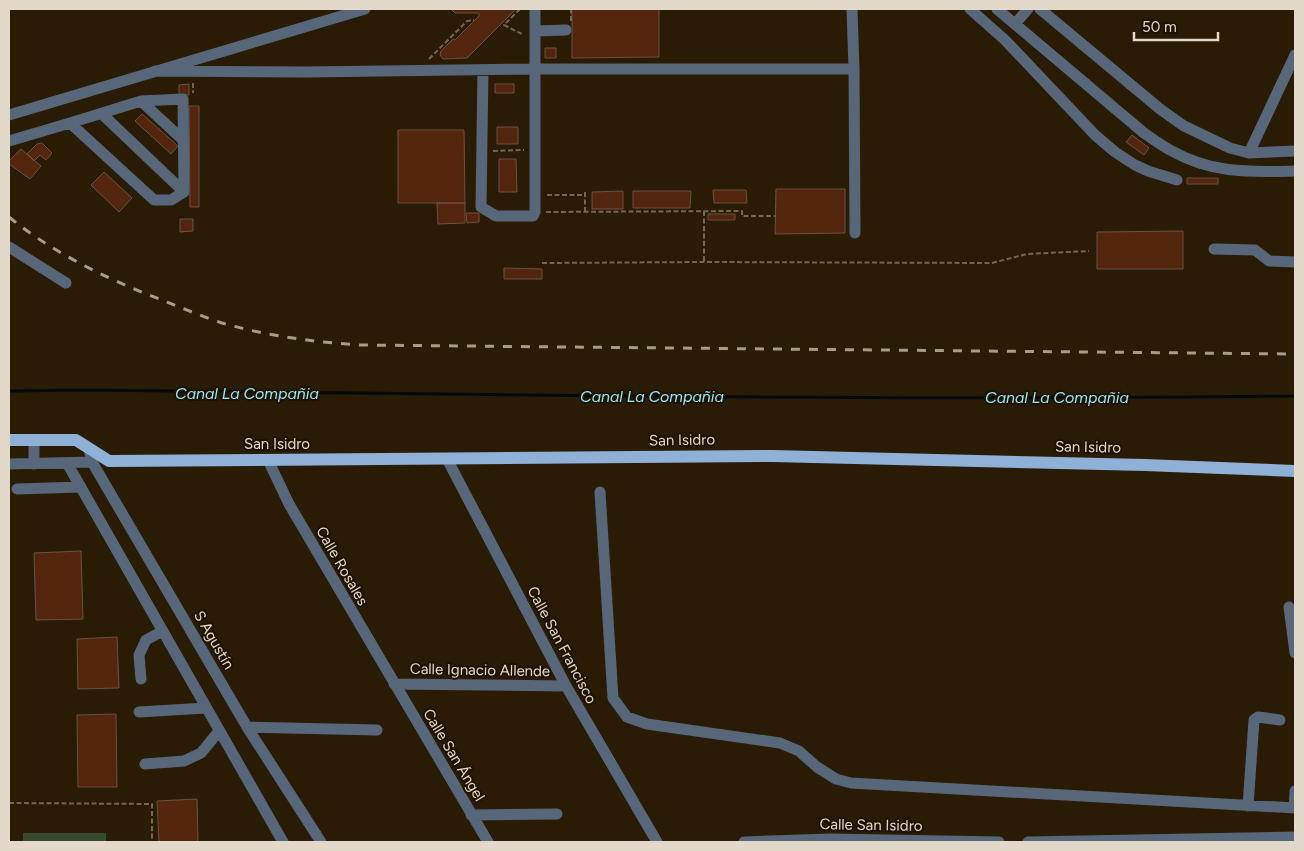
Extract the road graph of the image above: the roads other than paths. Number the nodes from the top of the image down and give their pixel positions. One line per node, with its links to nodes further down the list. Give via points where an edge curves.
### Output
1 (365, 9): 15 (street, via 303,21)
2 (535, 9): 10 (street)
3 (852, 9): 13 (street)
4 (970, 9): 25 (street, via 1005,40 1115,152 1141,168)
5 (997, 9): 8 (street)
6 (1028, 9): 8 (street)
7 (1040, 9): 23 (street, via 1184,126 1230,148)
8 (1015, 24): 24 (street, via 1144,133 1171,150 1224,170)
9 (566, 30): 10 (street)
10 (535, 31): 12 (street)
11 (1295, 56): 23 (street)
12 (535, 69): 13 (street); 14 (street); 28 (street, via 535,212 533,216 496,216)
13 (854, 69): 29 (street)
14 (483, 70): 15 (street); 28 (street)
15 (155, 71): 18 (street)
16 (141, 101): 17 (street); 20 (street); 20 (street, via 183,99)
17 (102, 114): 19 (street); 26 (street)
18 (9, 115)
19 (70, 123): 21 (street); 26 (street, via 154,200 171,200)
20 (183, 140): 26 (street)
21 (9, 141)
22 (1295, 151): 23 (street)
23 (1249, 153)
24 (1295, 171)
25 (1178, 180)
26 (184, 192)
27 (469, 207): 28 (street)
28 (481, 207)
29 (855, 233)
30 (9, 248): 33 (street)
31 (1214, 249): 32 (street, via 1255,250 1269,260)
32 (1295, 262)
33 (66, 283)
34 (9, 440): 35 (main road)
35 (34, 440): 36 (main road, San Isidro, via 76,440); 42 (street)
36 (89, 449): 38 (main road, San Isidro, via 109,461); 39 (street, S Agustín)
37 (447, 459): 38 (main road, San Isidro); 43 (main road, San Isidro, via 772,456); 52 (street, Calle San Francisco)
38 (268, 460): 51 (street, Calle Rosales, via 289,504)
39 (92, 462): 40 (street); 56 (street, S Agustín)
40 (67, 463): 42 (street); 44 (street)
41 (9, 464): 42 (street)
42 (34, 464)
43 (1295, 471)
44 (81, 487): 45 (street); 48 (street)
45 (17, 489)
46 (600, 492): 61 (street, via 614,698 627,717 647,724 780,743 799,751 836,779 851,783)
47 (1289, 607): 49 (street)
48 (163, 631): 50 (street, via 146,640 139,655); 53 (street)
49 (1295, 653)
50 (141, 679)
51 (394, 684): 52 (street, Calle Ignacio Allende); 64 (street, Calle San Ángel)
52 (566, 686): 70 (street, Calle San Francisco)
53 (206, 708): 54 (street); 58 (street)
54 (139, 712)
55 (1280, 720): 61 (street, via 1258,717 1254,720)
56 (247, 727): 57 (street); 68 (street, S Agustín)
57 (377, 730)
58 (220, 731): 59 (street, via 201,753 184,761); 67 (street)
59 (145, 764)
60 (1295, 791): 62 (street)
61 (1248, 806): 62 (street)
62 (1295, 808)
63 (557, 814): 64 (street)
64 (472, 815): 69 (street, Calle San Ángel)
65 (1295, 837): 73 (street)
66 (831, 841): 71 (street, Calle San Isidro); 72 (street, Calle San Isidro)
67 (283, 842)
68 (321, 842)
69 (488, 842)
70 (657, 842)
71 (744, 842)
72 (999, 842)
73 (1028, 842)

